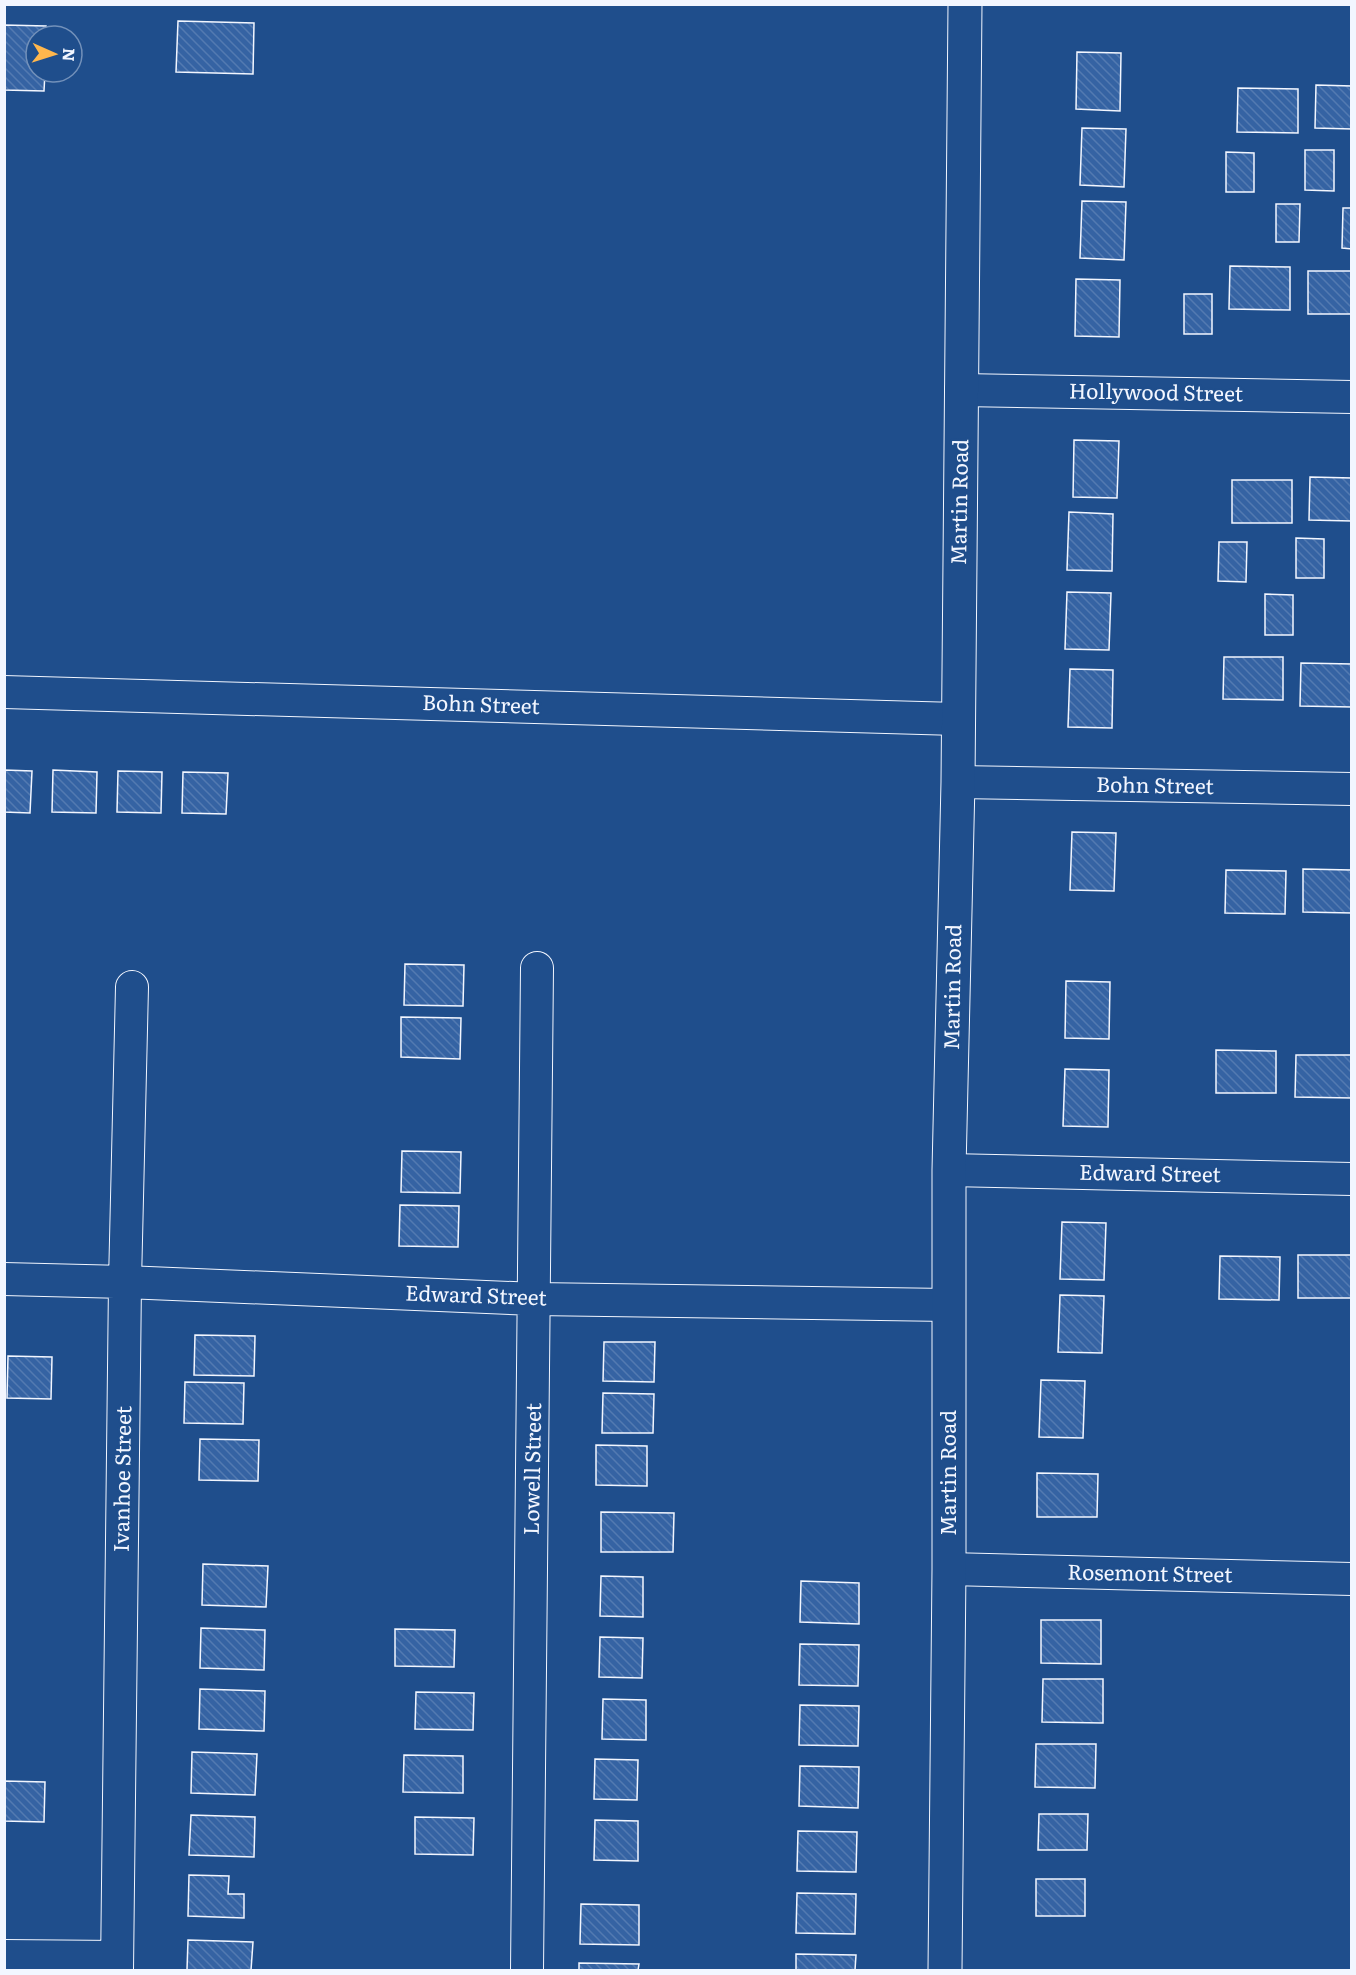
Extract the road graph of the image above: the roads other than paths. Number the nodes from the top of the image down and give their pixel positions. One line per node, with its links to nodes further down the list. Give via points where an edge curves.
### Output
1 (965, 4): 2 (street, Martin Road)
2 (961, 390): 3 (street, Hollywood Street); 5 (street, Martin Road)
3 (1352, 397)
4 (4, 692): 5 (street, Bohn Street)
5 (957, 719): 6 (street, Martin Road)
6 (958, 782): 7 (street, Bohn Street); 10 (street, Martin Road)
7 (1352, 789)
8 (537, 969): 14 (street, Lowell Street)
9 (132, 987): 13 (street, Ivanhoe Street)
10 (949, 1170): 11 (street, Edward Street); 15 (street, Martin Road)
11 (1352, 1179)
12 (4, 1279): 13 (street, Edward Street)
13 (125, 1282): 14 (street, Edward Street); 19 (street, Ivanhoe Street)
14 (535, 1299): 15 (street, Edward Street); 20 (street, Lowell Street)
15 (948, 1305): 16 (street, Martin Road)
16 (949, 1569): 17 (street, Rosemont Street); 21 (street, Martin Road)
17 (1352, 1578)
18 (4, 1956): 19 (street)
19 (117, 1964)
20 (527, 1971)
21 (945, 1971)

